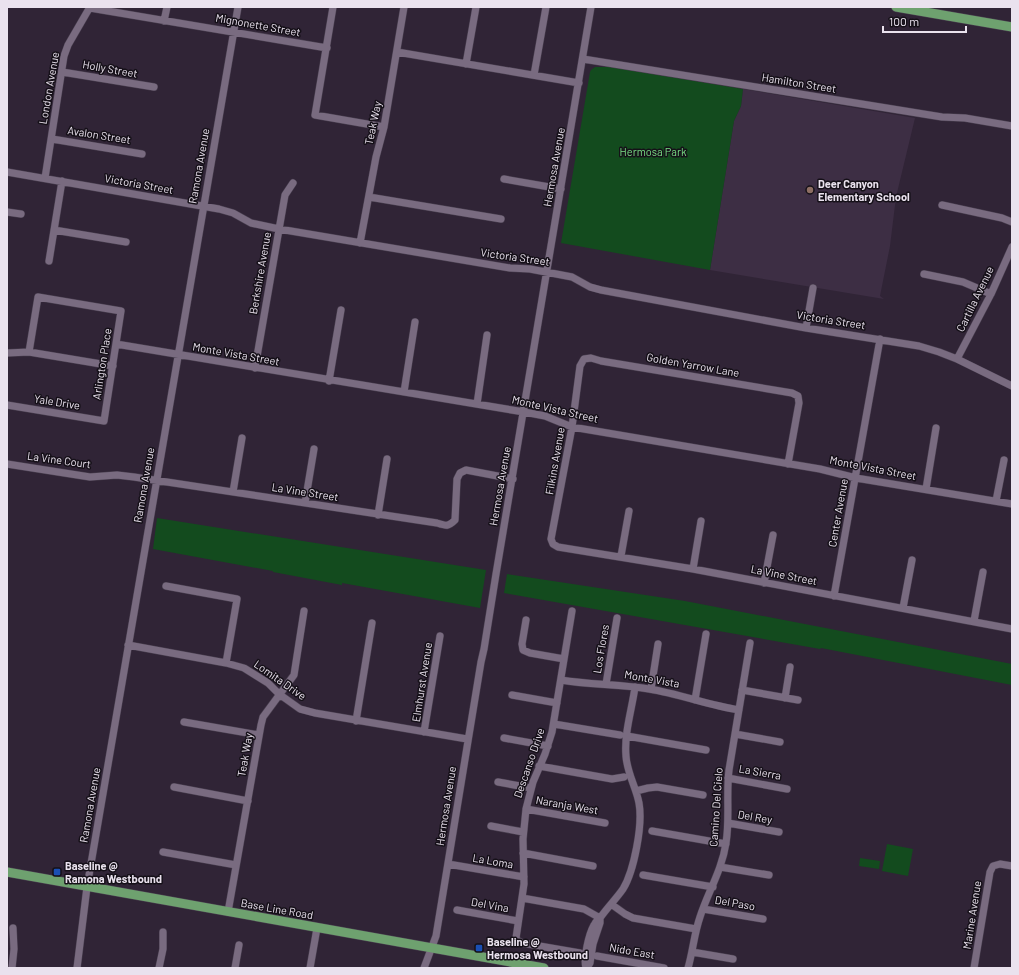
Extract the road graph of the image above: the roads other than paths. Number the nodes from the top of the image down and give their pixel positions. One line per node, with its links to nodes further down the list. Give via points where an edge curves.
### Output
1 (90, 7): 11 (street, Mignonette Street); 18 (street, London Avenue, via 68,45)
2 (167, 7): 11 (street)
3 (238, 7): 13 (street, Ramona Avenue)
4 (333, 7): 14 (street)
5 (404, 7): 15 (street, Teak Way)
6 (476, 7): 17 (street)
7 (546, 7): 19 (street)
8 (592, 7): 16 (street, Hermosa Avenue)
9 (896, 7): 10 (main road)
10 (922, 9): 12 (main road)
11 (164, 21): 13 (street, Mignonette Street)
12 (1012, 27)
13 (233, 32): 14 (street, Mignonette Street); 34 (street, Ramona Avenue)
14 (327, 48): 23 (street, via 315,115)
15 (397, 52): 17 (street); 23 (street, Teak Way)
16 (583, 59): 20 (street, Hermosa Avenue); 22 (street, Hamilton Street)
17 (466, 64): 19 (street)
18 (62, 72): 21 (street, Holly Street); 24 (street, London Avenue)
19 (534, 75): 20 (street)
20 (579, 83): 31 (street, Hermosa Avenue)
21 (154, 87)
22 (1012, 126)
23 (384, 127): 32 (street, Teak Way)
24 (52, 139): 25 (street, Avalon Street); 27 (street, London Avenue)
25 (142, 154)
26 (7, 172): 27 (street, Victoria Street)
27 (45, 178): 29 (street, Victoria Street)
28 (504, 179): 31 (street)
29 (62, 181): 34 (street, Victoria Street); 40 (street)
30 (293, 183): 39 (street, Berkshire Avenue, via 285,195)
31 (561, 189): 45 (street, Hermosa Avenue)
32 (369, 196): 37 (street); 42 (street, Teak Way)
33 (942, 205): 38 (street)
34 (204, 206): 39 (street, Victoria Street, via 233,213 251,223); 57 (street, Ramona Avenue)
35 (7, 212): 36 (street)
36 (21, 214)
37 (501, 219)
38 (1012, 222)
39 (279, 229): 42 (street, Victoria Street); 61 (street, Berkshire Avenue)
40 (54, 230): 41 (street); 44 (street)
41 (126, 242)
42 (360, 243): 45 (street, Victoria Street)
43 (1012, 247): 48 (street, Cartilla Avenue)
44 (49, 261)
45 (548, 272): 51 (street, Victoria Street, via 572,277 601,290); 67 (street, Hermosa Avenue)
46 (924, 274): 48 (street, via 963,282)
47 (813, 288): 51 (street)
48 (991, 294): 59 (street, Cartilla Avenue)
49 (340, 310): 62 (street)
50 (415, 322): 64 (street)
51 (806, 328): 53 (street, Victoria Street)
52 (487, 335): 65 (street)
53 (880, 339): 59 (street, Victoria Street, via 919,346); 77 (street, Center Avenue)
54 (116, 344): 55 (street, Arlington Place, via 122,311 38,296); 57 (street, Monte Vista Street); 60 (street, Arlington Place)
55 (28, 352): 56 (street); 60 (street)
56 (7, 353)
57 (178, 355): 61 (street, Monte Vista Street); 79 (street, Ramona Avenue)
58 (584, 359): 69 (street, Filkins Avenue, via 580,366); 76 (street, Golden Yarrow Lane, via 592,358 798,396 799,403)
59 (958, 359): 63 (street, Victoria Street)
60 (113, 366): 68 (street, Arlington Place)
61 (255, 368): 62 (street, Monte Vista Street)
62 (329, 381): 64 (street, Monte Vista Street)
63 (1012, 386)
64 (404, 392): 65 (street, Monte Vista Street)
65 (476, 404): 67 (street, Monte Vista Street)
66 (7, 405): 68 (street, Yale Drive)
67 (524, 412): 69 (street, Monte Vista Street, via 545,416); 78 (street, Hermosa Avenue)
68 (104, 421)
69 (572, 427): 76 (street, Monte Vista Street); 89 (street, Filkins Avenue, via 551,539)
70 (936, 428): 80 (street)
71 (242, 438): 81 (street)
72 (314, 449): 83 (street)
73 (387, 459): 86 (street)
74 (1004, 460): 82 (street)
75 (7, 464): 79 (street, La Vine Court, via 90,477 117,475)
76 (788, 464): 77 (street, Monte Vista Street)
77 (856, 478): 80 (street, Monte Vista Street); 96 (street, Center Avenue)
78 (513, 479): 86 (street, La Vine Street, via 466,470 460,473 457,479 454,520 450,525); 133 (street, Hermosa Avenue)
79 (156, 480): 81 (street, La Vine Street); 109 (street, Ramona Avenue)
80 (926, 489): 82 (street, Monte Vista Street)
81 (233, 492): 83 (street, La Vine Street)
82 (996, 501): 84 (street, Monte Vista Street)
83 (305, 503): 86 (street, La Vine Street)
84 (1012, 504)
85 (629, 511): 90 (street)
86 (378, 514)
87 (701, 522): 92 (street)
88 (773, 535): 94 (street)
89 (553, 544): 90 (street, La Vine Street, via 558,547)
90 (621, 556): 92 (street, La Vine Street)
91 (912, 560): 97 (street)
92 (693, 569): 94 (street, La Vine Street)
93 (983, 572): 102 (street)
94 (764, 583): 96 (street, La Vine Street)
95 (166, 586): 111 (street, via 237,599)
96 (834, 596): 97 (street, La Vine Street)
97 (903, 608): 102 (street, La Vine Street)
98 (304, 611): 118 (street, Teak Way, via 294,675)
99 (572, 611): 110 (street, Descanso Drive)
100 (617, 618): 114 (street, Los Flores)
101 (526, 620): 110 (street, via 523,650)
102 (974, 621): 104 (street, La Vine Street)
103 (372, 623): 125 (street)
104 (1012, 629)
105 (706, 634): 121 (street)
106 (440, 636): 128 (street, Elmhurst Avenue)
107 (750, 642): 117 (street, Camino Del Cielo)
108 (658, 644): 116 (street)
109 (128, 645): 111 (street, Lomita Drive); 166 (street, Ramona Avenue)
110 (564, 659): 113 (street, Descanso Drive)
111 (226, 663): 118 (street, Lomita Drive, via 257,675)
112 (790, 667): 120 (street)
113 (561, 680): 114 (street, Monte Vista); 123 (street, Descanso Drive)
114 (606, 684): 115 (street, Monte Vista)
115 (635, 687): 116 (street, Monte Vista); 131 (street)
116 (651, 689): 121 (street, Monte Vista)
117 (742, 690): 120 (street); 124 (street, Camino Del Cielo)
118 (280, 694): 125 (street, Lomita Drive, via 300,709); 130 (street, Teak Way, via 263,717)
119 (512, 695): 123 (street)
120 (785, 698): 122 (street)
121 (695, 700): 124 (street, Monte Vista)
122 (798, 700)
123 (557, 702): 127 (street, Descanso Drive)
124 (739, 710): 129 (street, Camino Del Cielo)
125 (356, 721): 128 (street, Lomita Drive)
126 (184, 722): 130 (street)
127 (554, 724): 131 (street); 135 (street, Descanso Drive)
128 (424, 732): 133 (street, Lomita Drive)
129 (734, 734): 134 (street); 139 (street, Camino Del Cielo)
130 (259, 735): 146 (street, Teak Way)
131 (623, 736): 136 (street); 144 (street, via 629,773)
132 (504, 738): 135 (street)
133 (467, 740): 157 (street, Hermosa Avenue)
134 (780, 742)
135 (548, 746): 137 (street, Descanso Drive)
136 (706, 750)
137 (539, 766): 138 (street, via 612,779); 142 (street, Descanso Drive)
138 (624, 777)
139 (728, 778): 143 (street, La Sierra); 149 (street, Camino Del Cielo)
140 (498, 782): 142 (street)
141 (174, 787): 146 (street)
142 (531, 788): 147 (street, Descanso Drive)
143 (787, 788)
144 (636, 792): 145 (street, via 657,787); 169 (street, via 640,820 632,870 622,890)
145 (703, 795)
146 (248, 801): 158 (street, Teak Way)
147 (526, 809): 148 (street, Naranja West); 152 (street, Descanso Drive)
148 (605, 823)
149 (728, 824): 153 (street, Del Rey); 154 (street, Camino Del Cielo)
150 (491, 826): 152 (street)
151 (652, 831): 154 (street)
152 (523, 832): 156 (street, Descanso Drive)
153 (779, 832)
154 (726, 844): 161 (street, Camino Del Cielo)
155 (162, 852): 158 (street)
156 (523, 854): 159 (street); 165 (street, Descanso Drive)
157 (448, 864): 165 (street, La Loma); 181 (street, Hermosa Avenue, via 436,936)
158 (236, 865): 172 (street, Teak Way)
159 (593, 866)
160 (1012, 866): 196 (street, Marine Avenue, via 1000,864 993,866 990,872)
161 (720, 867): 164 (street); 167 (street, Camino Del Cielo)
162 (7, 872): 166 (main road, Base Line Road)
163 (643, 875): 167 (street)
164 (769, 875)
165 (524, 877): 168 (street, Descanso Drive)
166 (87, 887): 172 (main road, Base Line Road); 187 (street, Ramona Avenue)
167 (713, 887): 170 (street, Camino Del Cielo)
168 (522, 898): 173 (street, via 580,908); 175 (street, Descanso Drive)
169 (611, 904): 173 (street); 178 (street, via 634,918)
170 (703, 909): 174 (street, Del Paso); 178 (street, Camino Del Cielo)
171 (457, 910): 175 (street, Del Vina)
172 (228, 912): 177 (main road, Base Line Road)
173 (600, 918): 193 (street, via 590,963); 193 (street, via 594,924 590,936)
174 (763, 919)
175 (518, 921): 183 (street, Descanso Drive, via 516,938 522,943)
176 (13, 928): 186 (street)
177 (317, 928): 181 (main road, Base Line Road); 190 (street)
178 (696, 929): 182 (street, Camino Del Cielo)
179 (163, 932): 188 (street)
180 (239, 945): 189 (street)
181 (431, 948): 191 (street, Hermosa Avenue); 192 (main road, Base Line Road)
182 (692, 952): 185 (street); 195 (street, Camino Del Cielo)
183 (580, 953)
184 (597, 956): 194 (street, Nido East)
185 (732, 959)
186 (12, 968)
187 (77, 968)
188 (159, 968)
189 (235, 968)
190 (310, 968)
191 (424, 968)
192 (544, 968)
193 (586, 968)
194 (664, 968)
195 (688, 968)
196 (974, 968)

